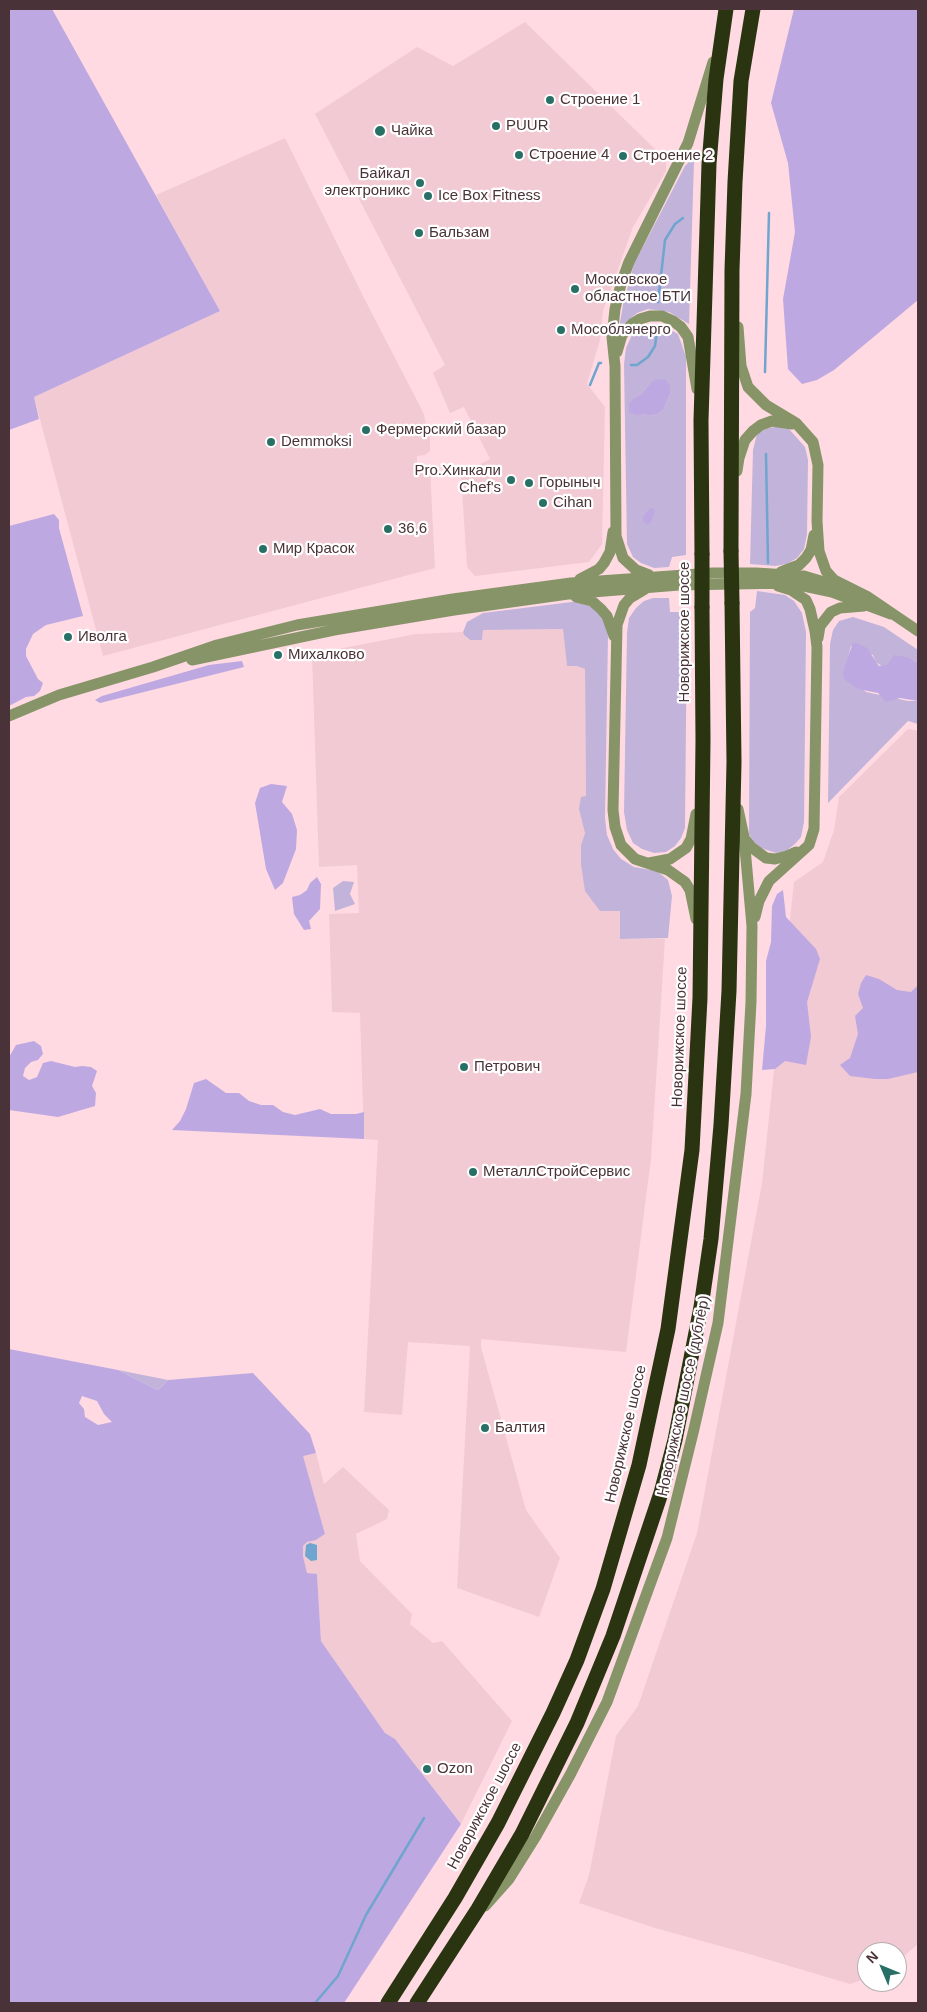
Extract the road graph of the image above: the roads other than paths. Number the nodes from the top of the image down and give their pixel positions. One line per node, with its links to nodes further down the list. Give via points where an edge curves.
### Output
1 (726, 9): 3 (highway, Новорижское шоссе)
2 (752, 9): 4 (highway, via 737,128)
3 (722, 30): 5 (street, via 688,143 621,284 612,337); 6 (highway, Новорижское шоссе, via 709,164)
4 (732, 270): 7 (street, via 744,379 757,397); 8 (highway)
5 (615, 366): 6 (street, via 617,346 632,324 650,316 662,316 672,321 688,337); 9 (street)
6 (701, 420): 24 (highway, Новорижское шоссе, bridge)
7 (802, 429): 8 (street, via 772,421 752,430 738,458 736,495); 10 (street, via 813,442 818,465)
8 (730, 513): 25 (highway, bridge)
9 (615, 516): 11 (street, via 616,536 623,558 636,570); 13 (street, via 610,552 604,563 599,569)
10 (817, 521): 12 (street, via 811,550 806,558 799,565); 15 (street, via 819,551 826,571 834,580)
11 (655, 577): 12 (street, via 713,574); 13 (street)
12 (770, 578): 14 (street); 15 (street, via 804,576); 17 (street, via 812,586); 21 (street, via 806,600 813,619)
13 (570, 582): 22 (street, via 297,625 217,645)
14 (647, 588): 16 (street); 20 (street, via 624,605 617,625)
15 (854, 590): 18 (street)
16 (568, 594): 20 (street, via 592,602 601,609 612,629); 22 (street, via 334,630)
17 (867, 606): 18 (street); 21 (street, via 831,612 820,626)
18 (891, 614): 19 (street)
19 (918, 631)
20 (615, 646): 28 (street, via 615,827 627,853)
21 (816, 647): 26 (street)
22 (153, 667): 23 (street, via 59,695)
23 (9, 716)
24 (703, 740): 28 (street, via 691,839 686,848 670,859); 30 (highway, Новорижское шоссе)
25 (734, 762): 27 (street, Новорижское шоссе (дублёр), via 739,819); 31 (highway, via 729,991 719,1154 703,1297 675,1440 637,1567 593,1688 522,1834)
26 (814, 829): 27 (street, via 797,851 775,859 757,853); 29 (street, via 809,845 769,881 758,901)
27 (744, 837): 29 (street, Новорижское шоссе (дублёр))
28 (647, 863): 30 (street, via 668,870 685,882 690,890)
29 (752, 926): 31 (street, Новорижское шоссе (дублёр), via 746,1094 720,1306 667,1538 607,1702 570,1775 509,1879)
30 (700, 938): 32 (highway, Новорижское шоссе, via 692,1150 681,1244 653,1404 625,1518 591,1624 533,1755 455,1898)
31 (467, 1926): 33 (highway)
32 (388, 2003)
33 (417, 2003)

